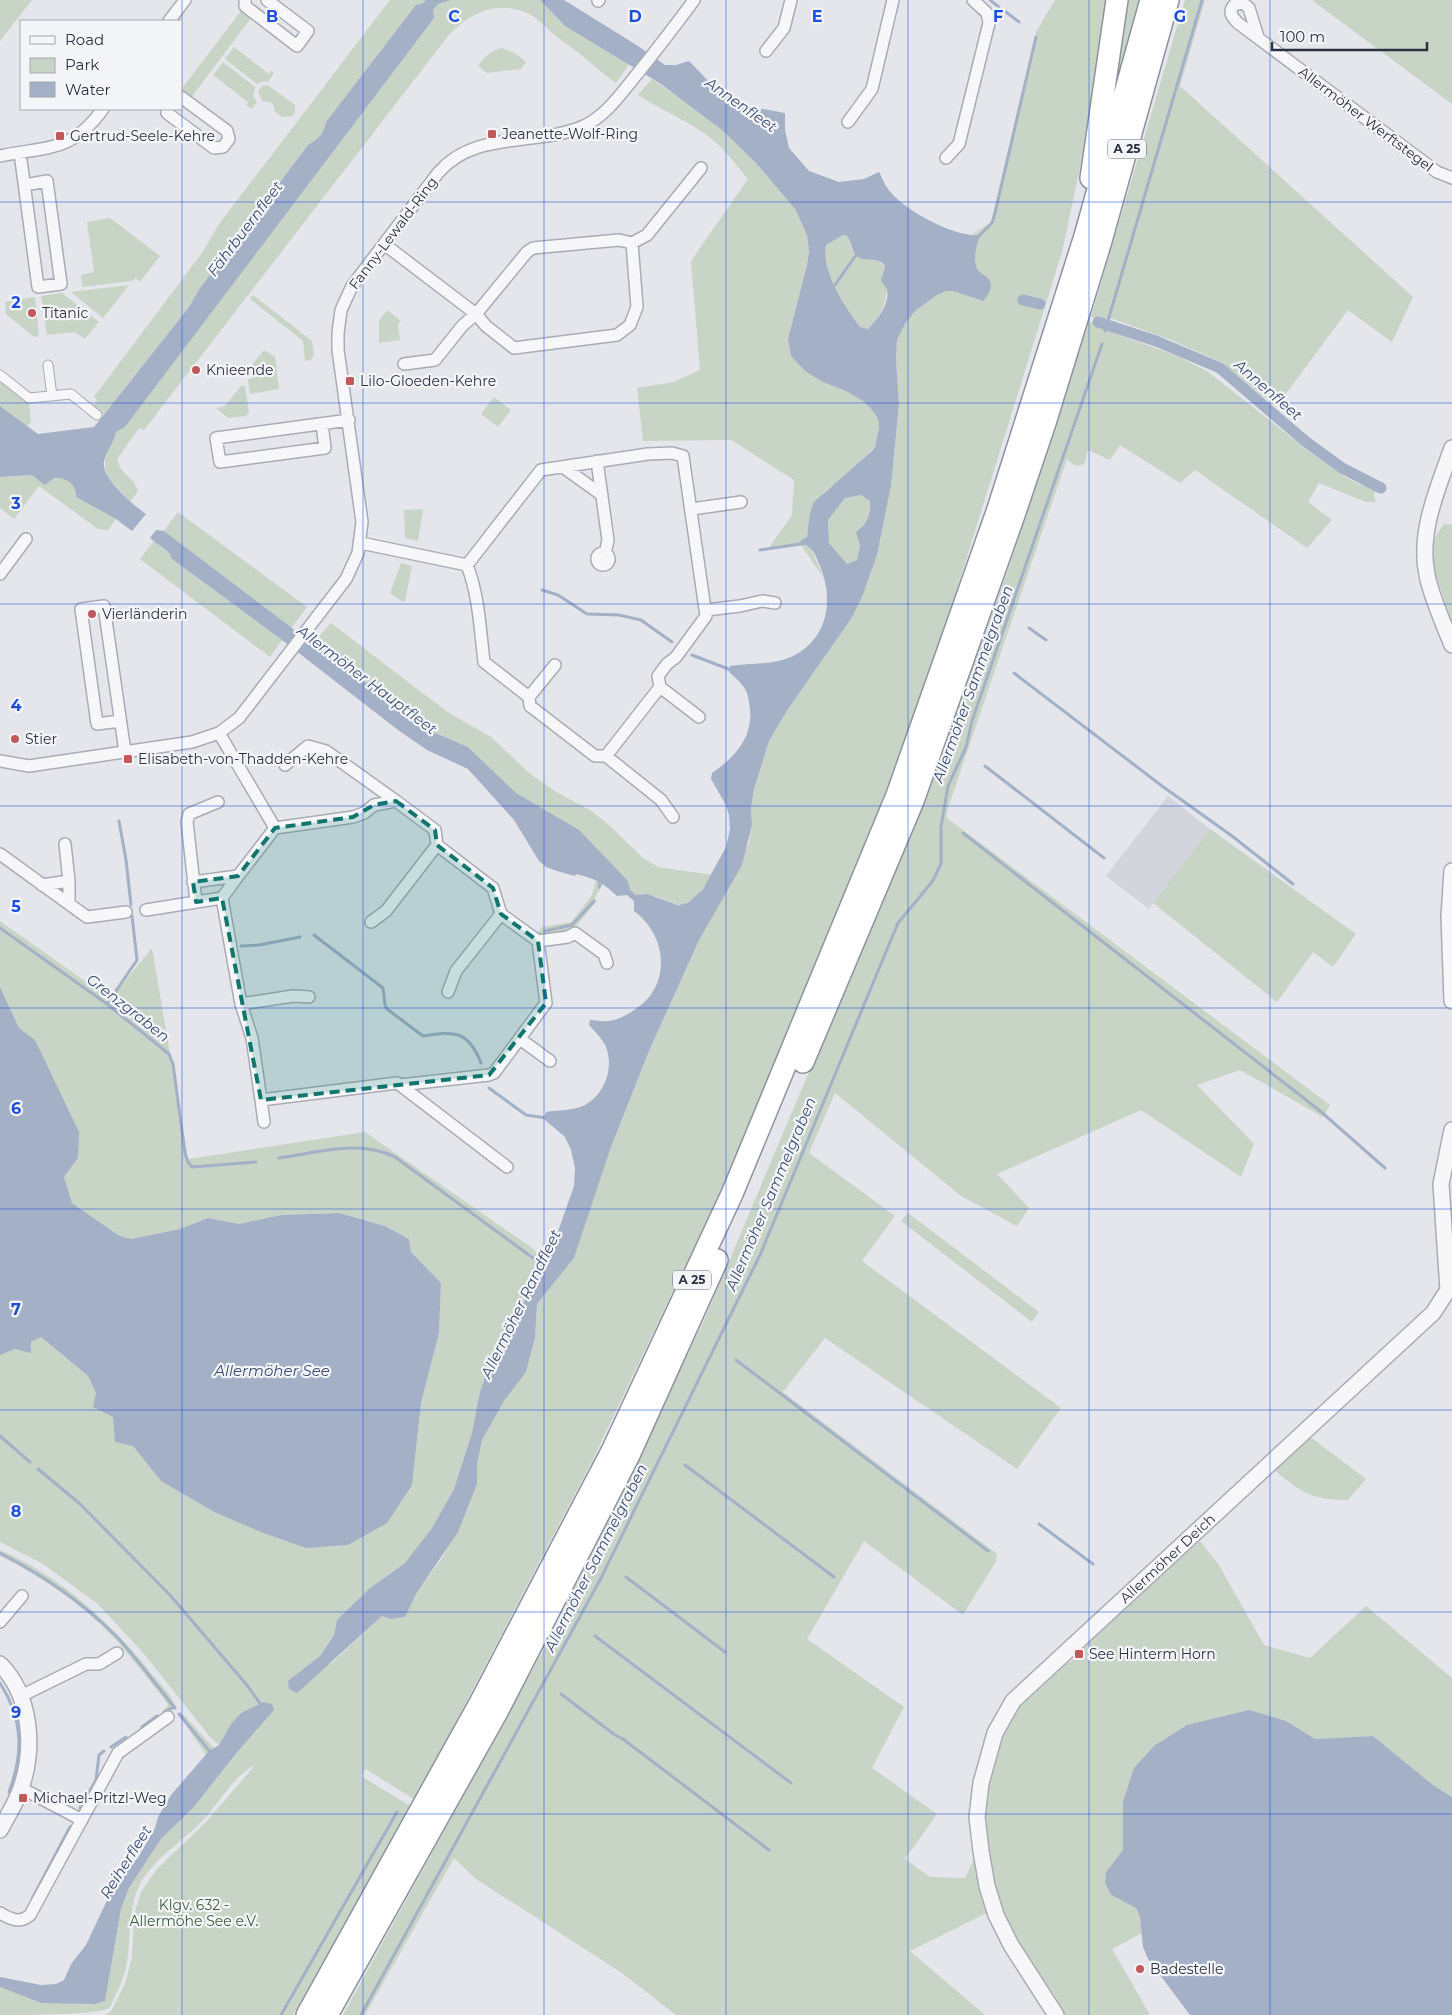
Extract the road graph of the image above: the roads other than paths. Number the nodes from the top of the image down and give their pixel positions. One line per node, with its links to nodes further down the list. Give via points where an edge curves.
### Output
1 (185, 0): 11 (street)
2 (245, 0): 3 (street, via 245,6 297,46 308,31)
3 (267, 0)
4 (694, 0): 26 (street, Fanny-Lewald-Ring, via 605,112 586,125 559,134 478,146 456,156 438,173)
5 (791, 0): 13 (street, via 784,28)
6 (893, 0): 17 (street, via 872,89)
7 (973, 0): 20 (street, via 989,18 959,144)
8 (1117, 0): 24 (highway)
9 (1151, 0): 24 (highway, A 25)
10 (1168, 0): 27 (highway, A 25)
11 (170, 20)
12 (1258, 37): 22 (street, Allermöher Werftstegel, via 1437,172)
13 (766, 52)
14 (182, 98): 16 (street, via 227,131 229,139 223,147 214,148)
15 (102, 110): 18 (street, via 71,140 50,148)
16 (167, 110)
17 (848, 122)
18 (20, 153): 19 (street); 23 (street)
19 (0, 156)
20 (946, 158)
21 (701, 168): 25 (street, via 647,235)
22 (1452, 178)
23 (25, 184): 23 (street, via 38,287 61,284 47,181)
24 (1085, 236): 27 (highway, A 25)
25 (632, 243): 28 (street, via 619,240 534,248 527,252); 28 (street, via 637,307 630,325 617,335 514,348)
26 (384, 244): 28 (street); 35 (street, Fanny-Lewald-Ring, via 352,286 339,319 338,350)
27 (1076, 296): 29 (highway, A 25)
28 (476, 314): 30 (street, via 435,360)
29 (1066, 329): 104 (highway, A 25, via 998,509 897,795 732,1194 608,1458 480,1704); 105 (highway, A 25, via 1014,515 913,801 745,1198 625,1464 498,1710)
30 (404, 364)
31 (48, 365): 33 (street)
32 (0, 375): 33 (street, via 29,398)
33 (52, 396): 34 (street, via 71,394)
34 (97, 415)
35 (349, 420): 36 (street); 44 (street, Fanny-Lewald-Ring, via 362,517)
36 (322, 424): 36 (street, via 216,438 220,462 326,448)
37 (1452, 448): 50 (street, via 1426,533 1425,554 1429,584)
38 (597, 461): 39 (street); 40 (street); 42 (street, via 648,454 683,456)
39 (563, 467): 40 (street); 46 (street, via 541,470)
40 (602, 495): 45 (street, via 608,540)
41 (741, 502): 42 (street)
42 (692, 509): 49 (street)
43 (26, 539): 47 (street)
44 (361, 543): 46 (street); 56 (street, Fanny-Lewald-Ring, via 346,578 239,718)
45 (605, 554)
46 (467, 565): 53 (street, via 478,606 484,662)
47 (0, 574)
48 (775, 603): 49 (street, via 762,601)
49 (706, 610): 52 (street, via 706,616 658,676)
50 (1452, 644)
51 (555, 665): 53 (street)
52 (660, 687): 54 (street); 58 (street)
53 (529, 697): 58 (street, via 530,706 595,756)
54 (699, 717)
55 (120, 721): 55 (street, via 104,606 81,609 98,724); 57 (street)
56 (219, 733): 57 (street, Fanny-Lewald-Ring, via 192,742); 64 (street)
57 (125, 752): 59 (street, Fanny-Lewald-Ring, via 29,766)
58 (606, 756): 63 (street, via 661,800)
59 (0, 761)
60 (284, 765): 61 (street, via 308,746 326,751)
61 (396, 801): 64 (street, via 374,805 354,817); 66 (street, via 435,830)
62 (218, 802): 71 (street, via 190,814 186,822)
63 (673, 817)
64 (275, 828): 69 (street)
65 (65, 844): 70 (street)
66 (438, 845): 78 (street, via 493,888); 79 (street, via 386,911)
67 (0, 854): 72 (street)
68 (1452, 871): 84 (street, via 1449,916)
69 (238, 876): 71 (street); 73 (street)
70 (69, 881): 72 (street); 75 (street)
71 (193, 882): 74 (street)
72 (42, 884): 75 (street)
73 (222, 898): 74 (street); 85 (street)
74 (196, 902): 76 (street)
75 (68, 904): 77 (street, via 86,917)
76 (146, 910)
77 (126, 912)
78 (501, 914): 80 (street); 82 (street, via 456,971)
79 (371, 922)
80 (538, 941): 81 (street, via 575,933 604,954); 86 (street, via 546,1003)
81 (607, 963)
82 (448, 992)
83 (309, 997): 85 (street, via 292,996)
84 (1452, 1001)
85 (241, 1004): 89 (street, via 252,1038)
86 (520, 1039): 87 (street); 88 (street, via 489,1075)
87 (550, 1061)
88 (400, 1086): 89 (street, via 396,1083); 92 (street)
89 (261, 1100): 90 (street)
90 (264, 1122)
91 (1452, 1130): 93 (street, Allermöher Deich, via 1441,1184)
92 (507, 1167)
93 (1450, 1290): 106 (street, Allermöher Deich, via 1433,1313 1013,1701 1006,1711 995,1733 981,1783 977,1817 981,1851 996,1915 1011,1945)
94 (22, 1596): 95 (street)
95 (0, 1622)
96 (117, 1653): 98 (street, via 99,1664 86,1664)
97 (0, 1664): 98 (street)
98 (21, 1696): 100 (street, via 28,1725 28,1757)
99 (168, 1717): 102 (street, via 118,1753)
100 (21, 1788): 101 (street); 102 (street)
101 (2, 1820)
102 (82, 1820): 103 (street, via 30,1914 20,1920)
103 (0, 1913)
104 (307, 2015)
105 (327, 2015)
106 (1056, 2015)

